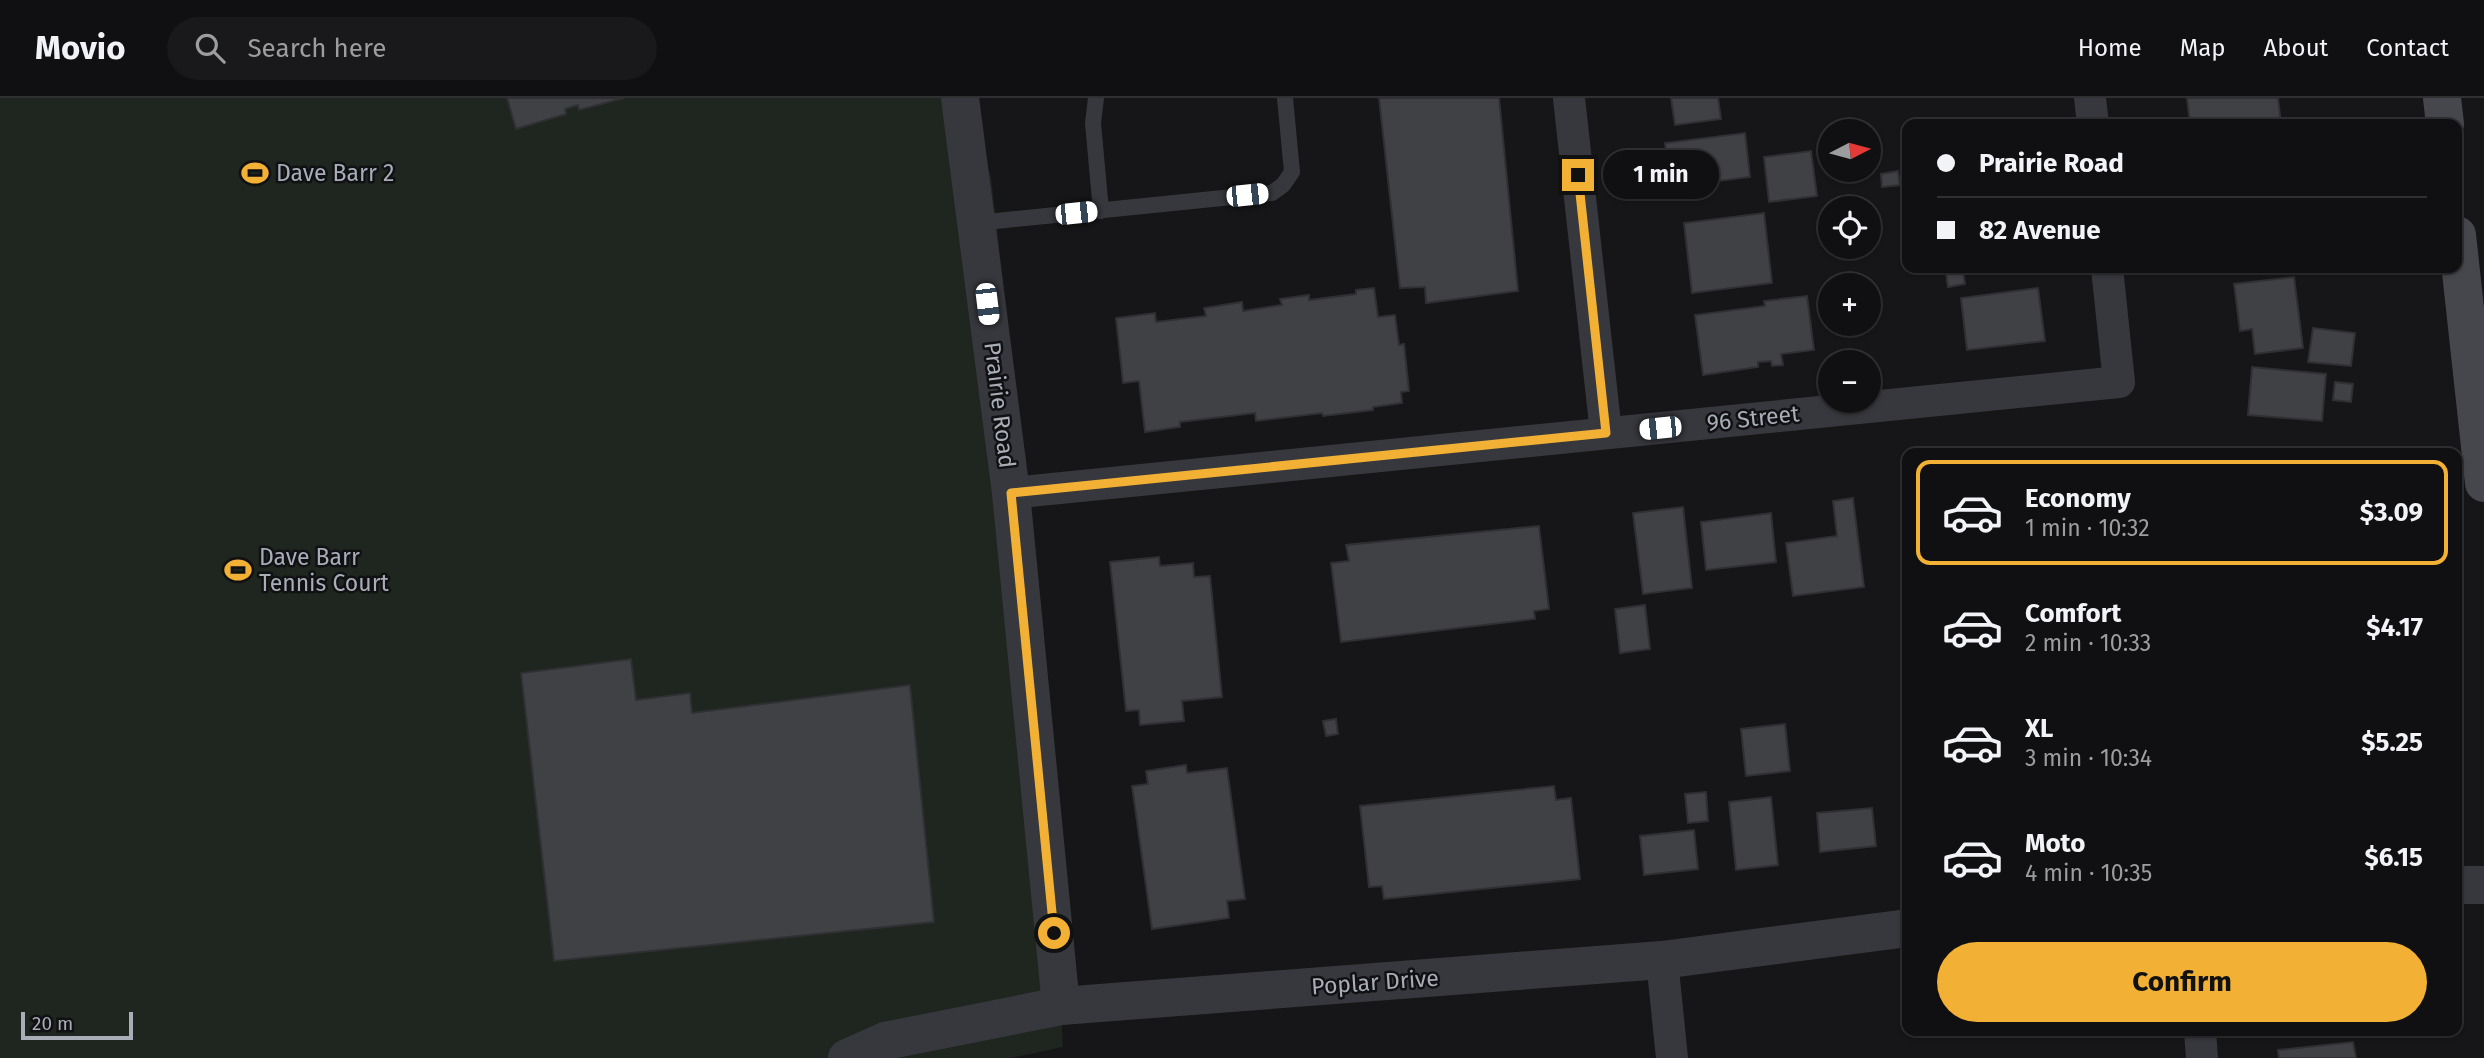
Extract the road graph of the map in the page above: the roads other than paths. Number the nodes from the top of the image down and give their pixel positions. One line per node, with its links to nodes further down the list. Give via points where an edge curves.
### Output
1 (960, 98): 10 (street, Prairie Road)
2 (1096, 98): 9 (lane, via 1093,123)
3 (1285, 98): 9 (lane, via 1292,172 1272,193)
4 (1569, 98): 13 (street)
5 (2090, 98): 7 (street)
6 (2442, 98): 8 (main road)
7 (2092, 119)
8 (2444, 119)
9 (1101, 211): 10 (lane)
10 (977, 223): 15 (street, Prairie Road)
11 (2108, 273): 13 (street, 96 Street, via 2119,382)
12 (2461, 273): 14 (main road)
13 (1606, 433): 15 (street, 96 Street)
14 (2484, 483)
15 (1011, 493): 20 (street, Prairie Road)
16 (2462, 885): 17 (street)
17 (2484, 885)
18 (1902, 929): 19 (street, Poplar Drive)
19 (1662, 960): 20 (street, Poplar Drive); 23 (street)
20 (1061, 1006): 22 (street, Poplar Drive, via 885,1041)
21 (2200, 1036): 24 (street)
22 (847, 1058)
23 (1672, 1058)
24 (2202, 1058)

